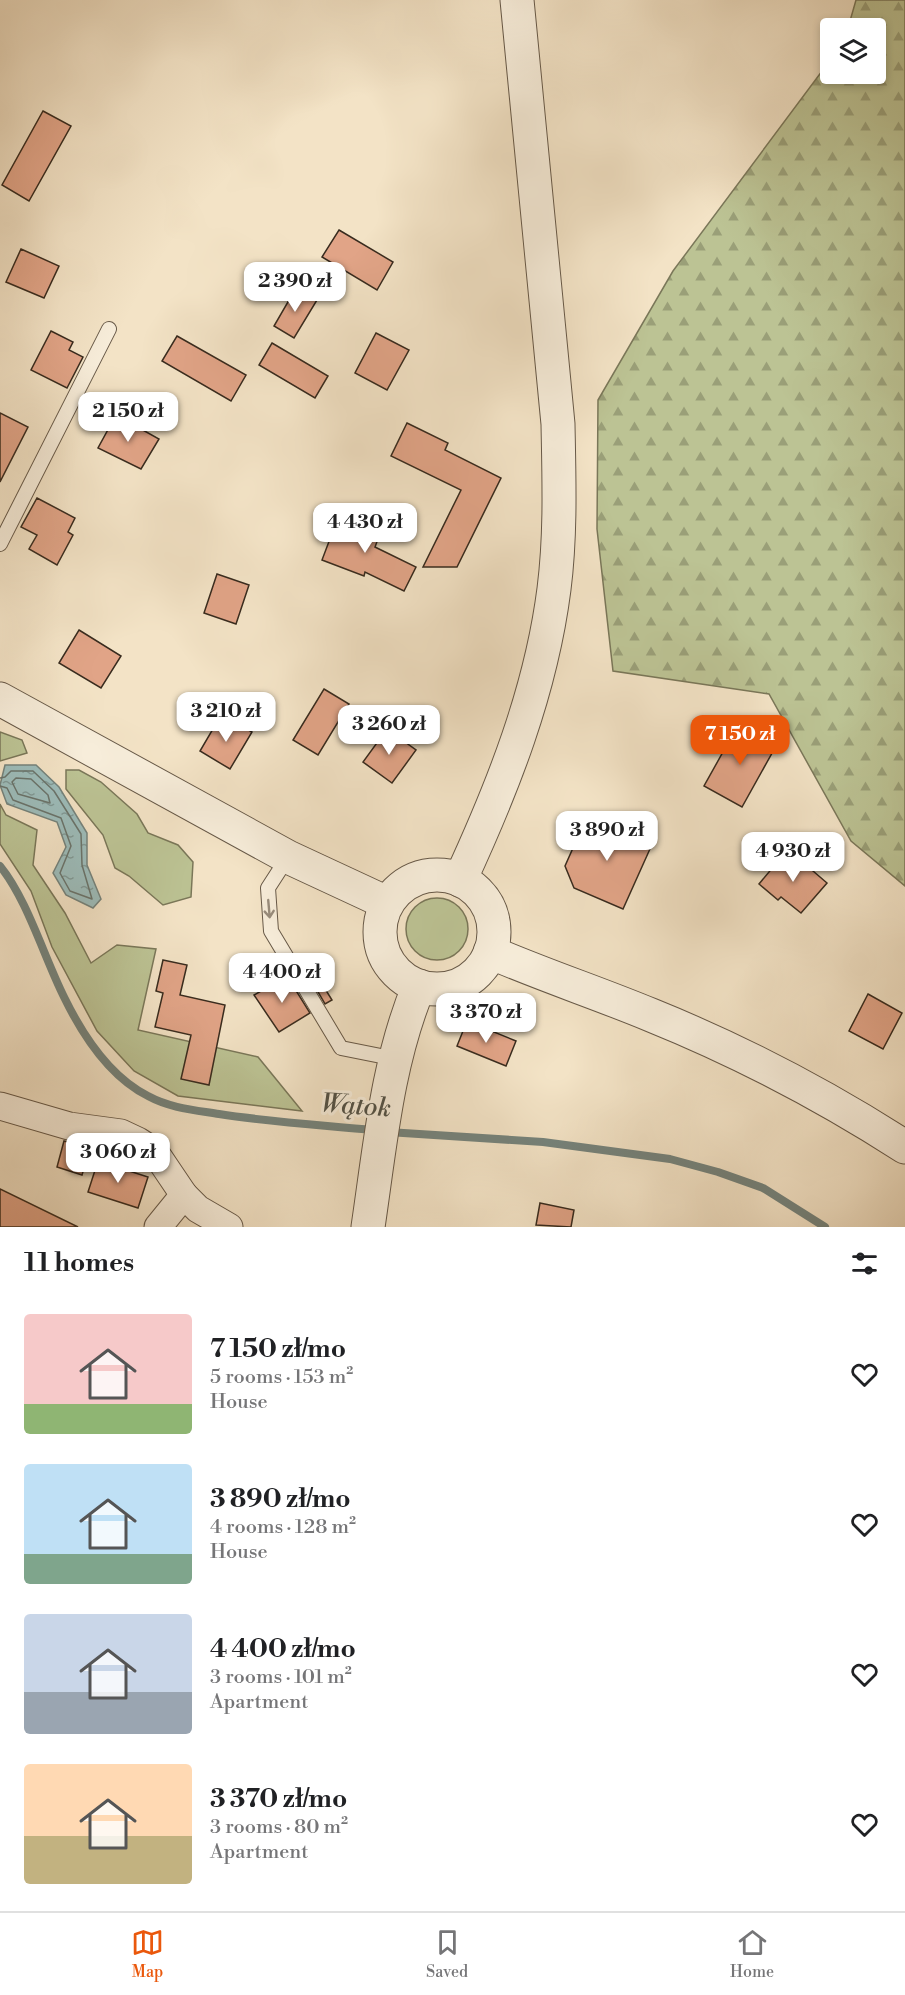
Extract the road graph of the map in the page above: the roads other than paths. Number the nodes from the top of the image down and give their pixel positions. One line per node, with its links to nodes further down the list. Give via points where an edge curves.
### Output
1 (517, 0): 6 (street, via 558,424 554,588 538,670 509,768)
2 (109, 328): 3 (lane)
3 (0, 544)
4 (0, 699): 5 (street)
5 (288, 857): 7 (street); 10 (lane, one-way to 10, via 267,888 271,931 341,1048)
6 (460, 880): 7 (street, via 444,875 424,876 405,884); 8 (street, via 486,902 494,933)
7 (387, 903): 9 (street, via 379,928 387,961 397,974)
8 (490, 952): 9 (street, via 483,966 468,980 450,988); 12 (street, via 652,1015 749,1058 849,1111)
9 (419, 986): 10 (street, via 403,1023)
10 (393, 1074): 16 (street)
11 (0, 1106): 13 (street, via 33,1118 111,1131 138,1141 155,1152)
12 (905, 1147)
13 (184, 1195): 14 (street); 15 (street, via 198,1209)
14 (158, 1227)
15 (229, 1227)
16 (368, 1227)

